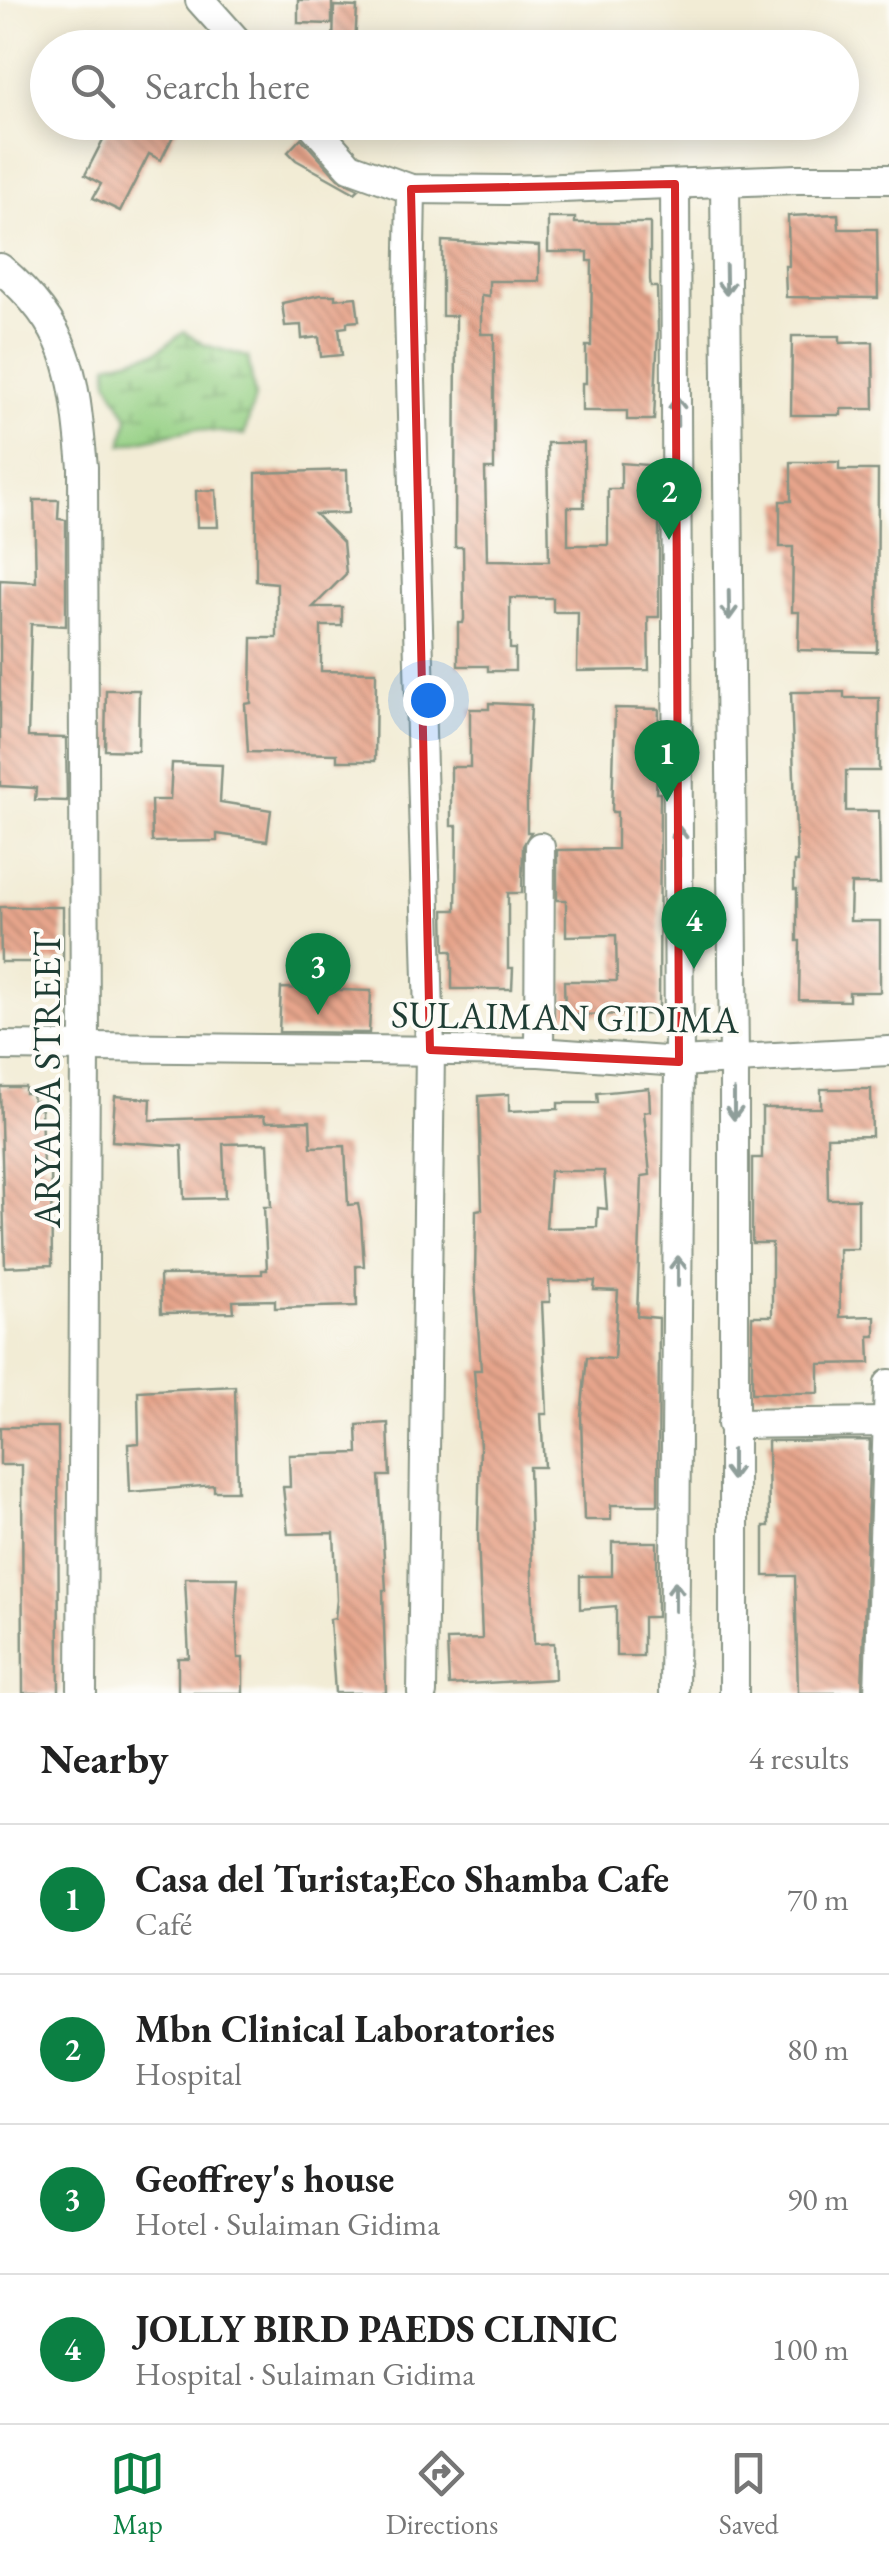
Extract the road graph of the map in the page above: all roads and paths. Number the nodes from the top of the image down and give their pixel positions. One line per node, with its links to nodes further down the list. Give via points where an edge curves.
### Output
1 (200, 0): 2 (street)
2 (227, 30)
3 (326, 140): 7 (street, via 350,168)
4 (889, 179): 5 (street)
5 (725, 183): 6 (street); 15 (street, one-way to 15)
6 (675, 184): 7 (street); 16 (street, one-way to 6)
7 (411, 189): 12 (street)
8 (0, 268): 11 (street, ARYADA STREET, via 54,327 76,389 83,466)
9 (540, 847): 14 (street)
10 (0, 1046): 11 (street, SULAIMAN GIDIMA)
11 (85, 1048): 12 (street, SULAIMAN GIDIMA); 20 (street, ARYADA STREET)
12 (430, 1050): 14 (street, SULAIMAN GIDIMA); 21 (street)
13 (889, 1050): 15 (street, SULAIMAN GIDIMA)
14 (539, 1052): 16 (street, SULAIMAN GIDIMA)
15 (734, 1060): 16 (street, SULAIMAN GIDIMA); 19 (street, one-way to 19)
16 (679, 1062): 22 (street, one-way to 16)
17 (889, 1384): 18 (street)
18 (888, 1422): 19 (street); 24 (street)
19 (732, 1424): 23 (street, one-way to 23)
20 (82, 1693)
21 (422, 1693)
22 (674, 1693)
23 (734, 1693)
24 (879, 1693)

